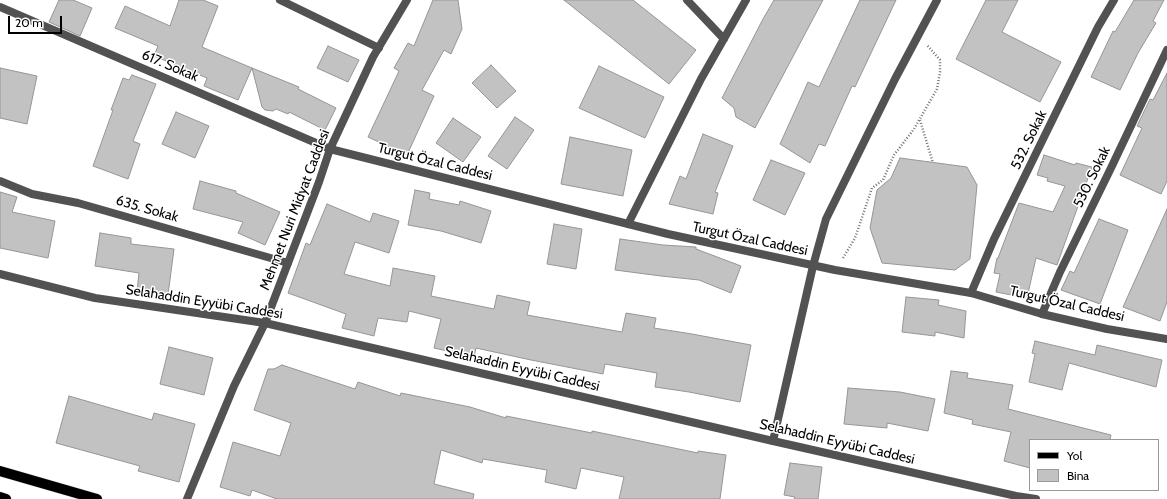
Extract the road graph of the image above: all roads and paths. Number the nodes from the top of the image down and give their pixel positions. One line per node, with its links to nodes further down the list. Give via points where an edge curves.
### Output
1 (280, 0): 10 (street)
2 (407, 0): 10 (street, Mehmet Nuri Midyat Caddesi)
3 (687, 0): 9 (street)
4 (746, 0): 9 (street)
5 (937, 0): 8 (street)
6 (1114, 0): 21 (street, 532. Sokak, via 994,239)
7 (0, 7): 13 (street, 617. Sokak)
8 (919, 34): 12 (path, via 940,60 937,89); 18 (street, via 826,219)
9 (724, 39): 16 (street)
10 (379, 48): 13 (street, Mehmet Nuri Midyat Caddesi)
11 (1167, 50): 22 (street, 530. Sokak)
12 (920, 119): 14 (path); 19 (path, via 894,155 883,180 872,188 855,238)
13 (330, 149): 16 (street, Turgut Özal Caddesi); 17 (street, Mehmet Nuri Midyat Caddesi)
14 (933, 162)
15 (0, 181): 17 (street, 635. Sokak, via 32,194 78,203)
16 (628, 224): 18 (street, Turgut Özal Caddesi)
17 (288, 263): 23 (street, Mehmet Nuri Midyat Caddesi)
18 (813, 266): 19 (street, Turgut Özal Caddesi); 25 (street)
19 (835, 270): 21 (street, Turgut Özal Caddesi)
20 (0, 274): 23 (street, Selahaddin Eyyübi Caddesi, via 95,298)
21 (971, 293): 22 (street, Turgut Özal Caddesi)
22 (1042, 314): 24 (street, Turgut Özal Caddesi)
23 (265, 323): 25 (street, Selahaddin Eyyübi Caddesi); 30 (street, Mehmet Nuri Midyat Caddesi, via 234,386)
24 (1167, 339)
25 (773, 441): 31 (street, Selahaddin Eyyübi Caddesi)
26 (0, 472): 29 (main road)
27 (0, 497): 28 (main road)
28 (6, 499)
29 (97, 499)
30 (187, 499)
31 (1036, 499)

